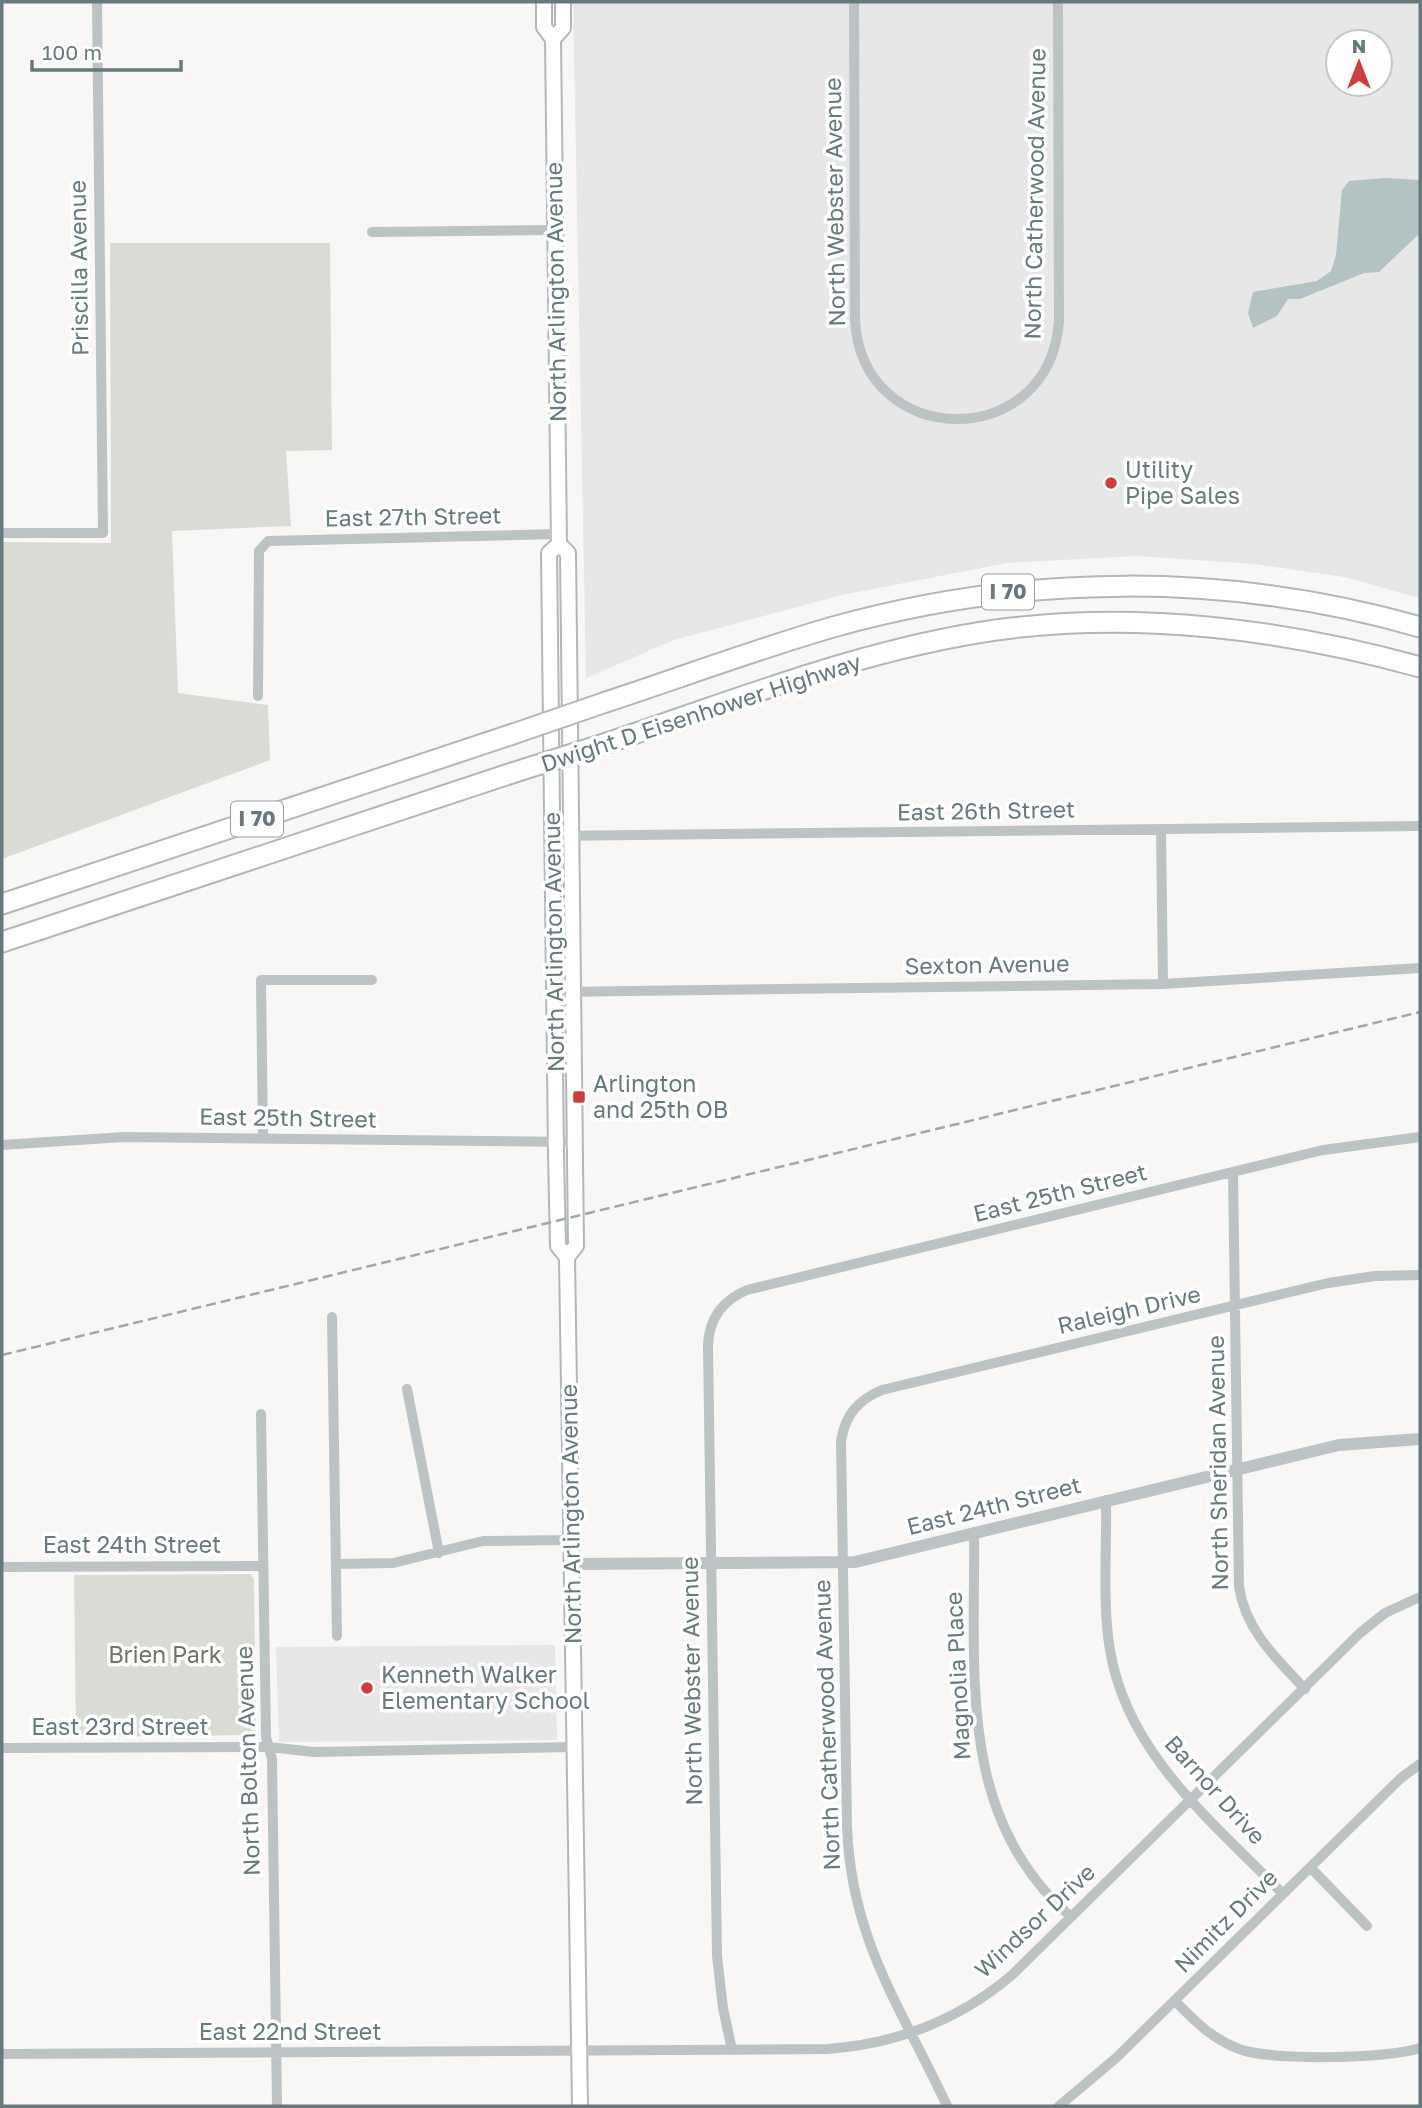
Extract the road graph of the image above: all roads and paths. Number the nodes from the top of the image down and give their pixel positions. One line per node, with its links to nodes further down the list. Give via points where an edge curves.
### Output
1 (97, 2): 10 (street, Priscilla Avenue, via 103,533)
2 (544, 2): 6 (main road, North Arlington Avenue, via 544,27)
3 (563, 2): 6 (main road, North Arlington Avenue, via 563,28)
4 (854, 2): 9 (street, North Webster Avenue, via 855,319 859,347 877,382 902,404 932,417)
5 (1058, 2): 9 (street, North Catherwood Avenue, via 1056,344 1038,380 1015,402 991,415)
6 (553, 39): 7 (main road, North Arlington Avenue)
7 (555, 230): 8 (street); 11 (main road, North Arlington Avenue)
8 (372, 232)
9 (964, 419)
10 (2, 533)
11 (559, 539): 14 (street, East 27th Street, via 268,541 259,551); 17 (main road, North Arlington Avenue, via 549,553); 18 (main road, North Arlington Avenue, via 568,554)
12 (1420, 627): 19 (highway, Dwight D Eisenhower Highway / I 70, bridge, via 1338,607 1229,591 1139,586 1044,588 968,597 864,619)
13 (1420, 667): 20 (highway, Dwight D Eisenhower Highway / I 70, bridge, via 1351,648 1211,629 1118,624 996,630 835,667)
14 (257, 695)
15 (1420, 825): 16 (street, East 26th Street)
16 (1161, 830): 18 (street, East 26th Street); 23 (street)
17 (553, 836): 18 (street, East 26th Street); 24 (main road, North Arlington Avenue)
18 (571, 836): 25 (main road, North Arlington Avenue)
19 (2, 904)
20 (2, 943)
21 (1420, 968): 23 (street, Sexton Avenue)
22 (372, 980): 27 (street, via 261,980)
23 (1163, 984): 25 (street, Sexton Avenue)
24 (554, 992): 25 (street, Sexton Avenue); 28 (main road, North Arlington Avenue)
25 (573, 992): 29 (main road, North Arlington Avenue)
26 (1420, 1137): 31 (street, East 25th Street, via 1350,1145)
27 (263, 1139): 28 (street, East 25th Street); 30 (street, East 25th Street, via 124,1137)
28 (556, 1143): 29 (street, East 25th Street); 32 (main road, North Arlington Avenue, via 558,1246)
29 (575, 1143): 32 (main road, North Arlington Avenue, via 576,1246)
30 (2, 1145)
31 (1233, 1172): 34 (street, North Sheridan Avenue); 35 (street, East 25th Street, via 747,1290)
32 (567, 1257): 44 (main road, North Arlington Avenue)
33 (1420, 1275): 34 (street, Raleigh Drive, via 1347,1280)
34 (1235, 1306): 38 (street, Raleigh Drive, via 882,1390); 41 (street, North Sheridan Avenue)
35 (718, 1312): 47 (street, North Webster Avenue, via 708,1345)
36 (332, 1317): 48 (street)
37 (407, 1389): 45 (street)
38 (853, 1409): 46 (street, North Catherwood Avenue, via 842,1438)
39 (261, 1414): 50 (street, North Bolton Avenue)
40 (1420, 1439): 41 (street, East 24th Street, via 1339,1445)
41 (1237, 1469): 42 (street, East 24th Street); 54 (street, North Sheridan Avenue, via 1243,1606 1257,1636)
42 (1106, 1500): 43 (street, East 24th Street); 59 (street, Barnor Drive, via 1108,1629 1114,1667 1142,1740)
43 (974, 1532): 46 (street, East 24th Street); 62 (street, Magnolia Place, via 977,1728 984,1773 1013,1846 1033,1877)
44 (571, 1540): 45 (street, via 483,1541); 49 (main road, North Arlington Avenue)
45 (439, 1553): 48 (street, via 393,1563)
46 (843, 1562): 47 (street, East 24th Street); 65 (street, North Catherwood Avenue, via 850,1871 872,1955)
47 (711, 1563): 49 (street, East 24th Street); 67 (street, North Webster Avenue, via 718,1961)
48 (336, 1564): 53 (street)
49 (572, 1564): 55 (main road, North Arlington Avenue)
50 (263, 1566): 51 (street, East 24th Street); 56 (street, North Bolton Avenue)
51 (2, 1567)
52 (1420, 1597): 54 (street, Windsor Drive, via 1374,1621)
53 (337, 1636)
54 (1305, 1689): 59 (street, Windsor Drive)
55 (574, 1746): 56 (street, East 23rd Street, via 314,1752); 68 (main road, North Arlington Avenue)
56 (269, 1747): 57 (street, East 23rd Street); 69 (street, North Bolton Avenue)
57 (2, 1748)
58 (1420, 1764): 60 (street, Nimitz Drive)
59 (1191, 1800): 61 (street, Barnor Drive); 62 (street, Windsor Drive)
60 (1311, 1868): 61 (street, Nimitz Drive); 63 (street)
61 (1283, 1894): 64 (street, Nimitz Drive)
62 (1071, 1917): 65 (street, Windsor Drive, via 998,1987 963,2010)
63 (1367, 1926)
64 (1175, 2001): 66 (street, via 1215,2037 1253,2053 1387,2055); 74 (street, Nimitz Drive)
65 (913, 2033): 67 (street, Windsor Drive, via 841,2048); 73 (street, North Catherwood Avenue)
66 (1420, 2048)
67 (732, 2050): 68 (street, Windsor Drive)
68 (579, 2052): 69 (street, East 22nd Street); 72 (main road, North Arlington Avenue)
69 (276, 2053): 70 (street, East 22nd Street); 71 (street, North Bolton Avenue)
70 (2, 2054)
71 (277, 2106)
72 (580, 2106)
73 (947, 2106)
74 (1059, 2106)

